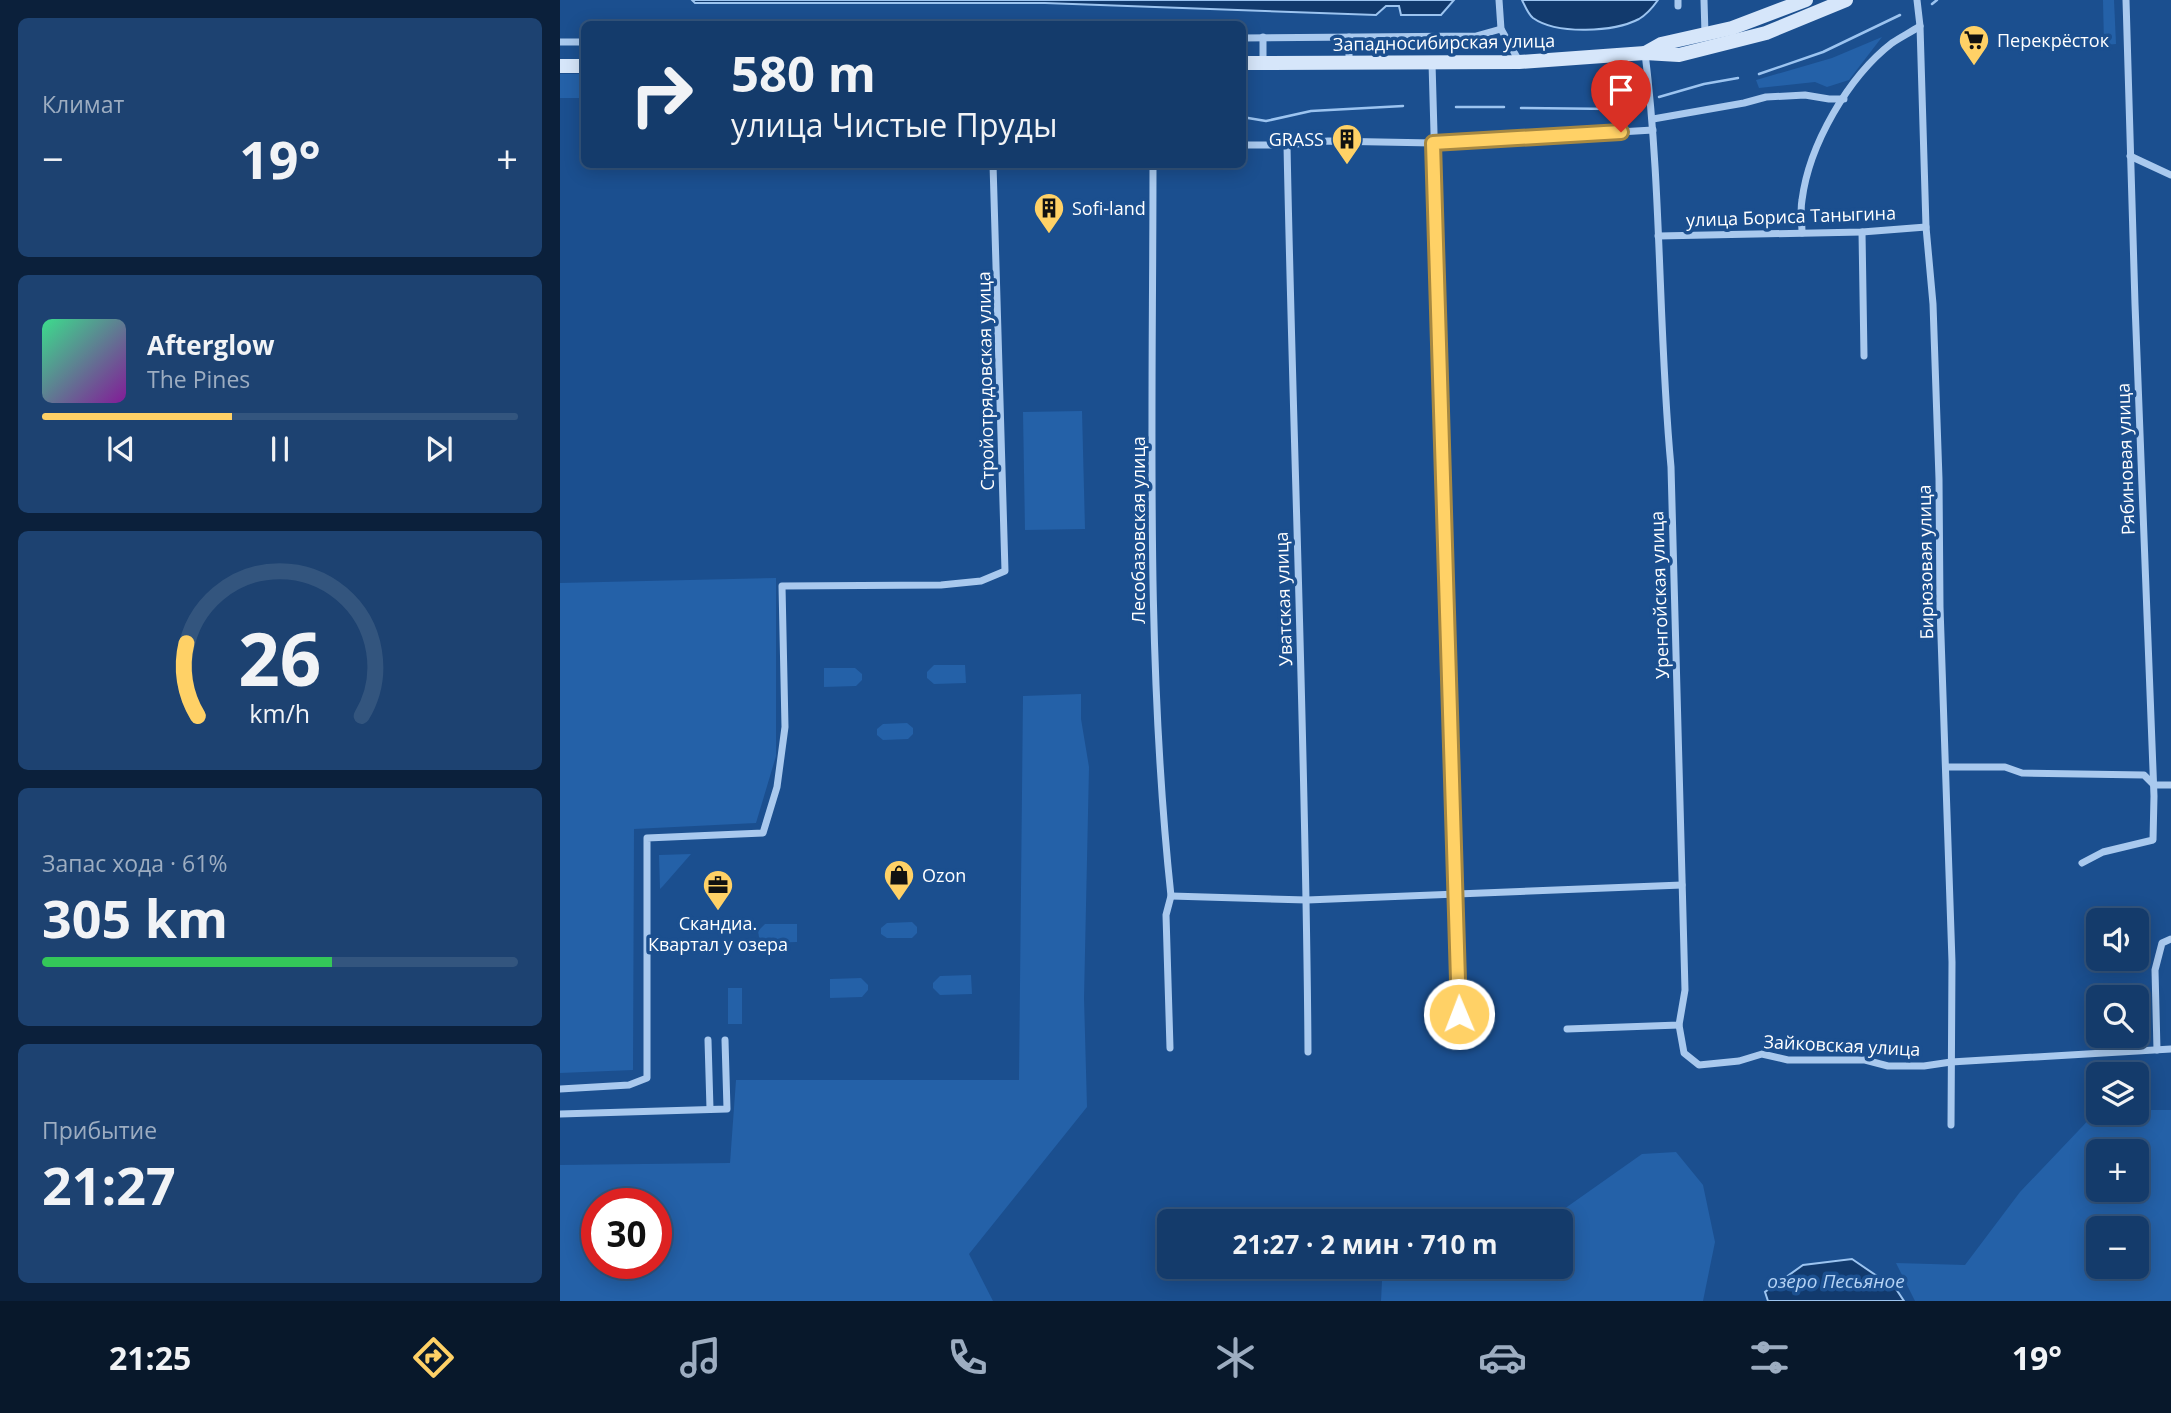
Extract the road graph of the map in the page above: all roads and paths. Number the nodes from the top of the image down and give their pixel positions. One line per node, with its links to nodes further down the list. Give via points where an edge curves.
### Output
1 (1499, 0): 8 (street)
2 (1704, 0): 12 (street)
3 (1806, 0): 12 (main road, Западносибирская улица)
4 (1846, 0): 12 (main road, Западносибирская улица, via 1766,33)
5 (1917, 0): 7 (street, Бирюзовая улица)
6 (2126, 0): 29 (street, Рябиновая улица)
7 (1920, 26): 23 (street, via 1891,44 1859,76); 33 (street, Бирюзовая улица)
8 (1501, 29): 11 (street, via 1476,36); 16 (street)
9 (1246, 37): 10 (street)
10 (1263, 37): 11 (street); 18 (street)
11 (1349, 37): 19 (street)
12 (1707, 41): 15 (main road, Западносибирская улица, via 1679,55)
13 (560, 42): 14 (street)
14 (581, 42)
15 (1645, 53): 16 (main road, Западносибирская улица); 24 (street, Уренгойская улица)
16 (1519, 62): 20 (main road, Западносибирская улица)
17 (1246, 63): 18 (main road, Западносибирская улица)
18 (1264, 63): 19 (main road, Западносибирская улица)
19 (1349, 63): 20 (main road, Западносибирская улица)
20 (1432, 63): 26 (street)
21 (560, 66): 22 (main road)
22 (581, 66)
23 (1844, 99): 24 (street, via 1766,97); 35 (street, via 1810,164 1801,202)
24 (1653, 118): 25 (street, Уренгойская улица)
25 (1653, 131): 26 (street); 36 (street, Уренгойская улица)
26 (1433, 143): 28 (street); 43 (street)
27 (1246, 145): 28 (street)
28 (1287, 145): 45 (street, Уватская улица)
29 (2130, 156): 32 (street); 39 (street, Рябиновая улица)
30 (993, 168): 57 (street, Стройотрядовская улица, via 1005,571 981,581 942,585 782,586 785,727 777,787 763,833 647,838 647,1077 629,1085)
31 (1153, 168): 44 (street, Лесобазовская улица, via 1156,691)
32 (2171, 175)
33 (1926, 227): 34 (street, улица Бориса Таныгина); 38 (street, Бирюзовая улица, via 1935,347)
34 (1862, 232): 35 (street, улица Бориса Таныгина); 37 (street)
35 (1802, 233): 36 (street, улица Бориса Таныгина)
36 (1658, 236): 42 (street, Уренгойская улица, via 1671,480)
37 (1864, 356)
38 (1946, 767): 39 (street, via 2144,775); 56 (street, Бирюзовая улица)
39 (2154, 785): 40 (street); 41 (street, Рябиновая улица, via 2153,841 2103,852)
40 (2171, 785)
41 (2082, 863)
42 (1682, 885): 43 (street); 47 (street, Уренгойская улица, via 1685,990)
43 (1456, 893): 45 (street); 49 (street)
44 (1171, 896): 45 (street); 52 (street, Лесобазовская улица, via 1166,915)
45 (1307, 900): 55 (street, Уватская улица)
46 (2171, 939): 54 (street, via 2162,943 2155,970)
47 (1679, 1025): 48 (street); 56 (street, Зайковская улица, via 1684,1053 1699,1065 1762,1054 1788,1060 1864,1060 1888,1066)
48 (1567, 1029)
49 (1460, 1038)
50 (708, 1040): 58 (street)
51 (725, 1040): 58 (street, via 727,1109)
52 (1170, 1048)
53 (2171, 1049): 54 (street, Зайковская улица)
54 (2157, 1050): 56 (street, Зайковская улица)
55 (1308, 1052)
56 (1951, 1062): 60 (street, Бирюзовая улица)
57 (560, 1089)
58 (710, 1109): 59 (street)
59 (560, 1114)
60 (1951, 1125)

